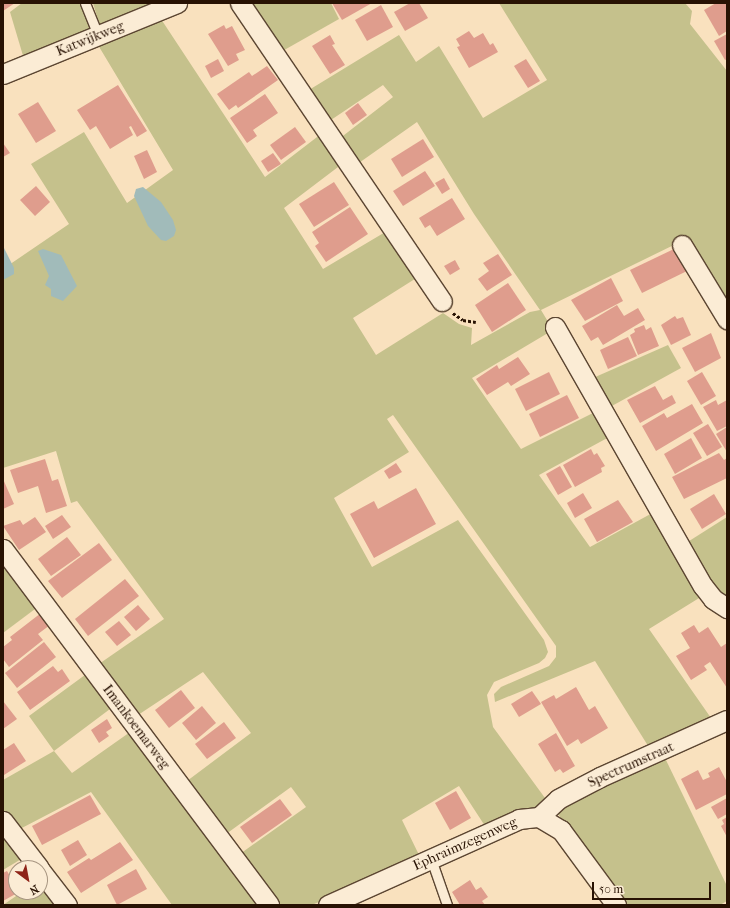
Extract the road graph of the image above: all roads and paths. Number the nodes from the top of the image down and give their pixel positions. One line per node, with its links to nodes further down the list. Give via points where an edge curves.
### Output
1 (85, 3): 4 (lane)
2 (177, 3): 4 (street, Katwijkweg)
3 (240, 3): 7 (street)
4 (98, 36): 5 (street, Katwijkweg)
5 (3, 74)
6 (682, 245): 8 (street)
7 (442, 301): 9 (path, via 463,320)
8 (727, 319)
9 (476, 322)
10 (556, 327): 12 (street, via 703,586 713,599)
11 (3, 548): 20 (street, Imankoemarweg)
12 (727, 608)
13 (727, 720): 14 (street, Spectrumstraat, via 558,799)
14 (539, 816): 16 (street, Ephraimzegenweg, via 519,820); 23 (street, via 561,830)
15 (3, 821): 17 (street)
16 (431, 859): 21 (street, Ephraimzegenweg); 22 (lane)
17 (32, 860)
18 (48, 881): 19 (street)
19 (67, 905)
20 (269, 905)
21 (328, 905)
22 (447, 905)
23 (616, 905)

